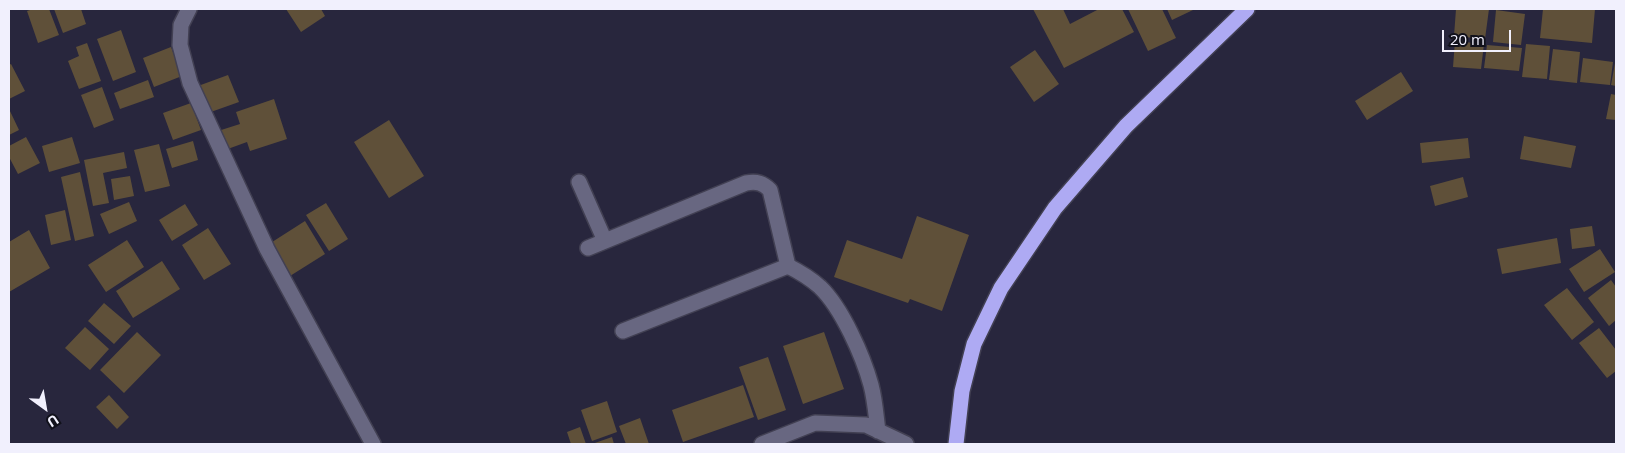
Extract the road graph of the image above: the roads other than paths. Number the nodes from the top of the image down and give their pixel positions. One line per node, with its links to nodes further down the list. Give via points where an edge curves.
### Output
1 (189, 9): 9 (street, via 181,25 180,45 190,83 267,249)
2 (1247, 9): 12 (highway, via 1126,126 1055,208 1001,288 974,344 962,391)
3 (579, 182): 4 (street)
4 (604, 241): 5 (street); 6 (street, via 754,181 770,190)
5 (588, 248)
6 (788, 266): 7 (street); 8 (street, via 822,288 848,328 872,387)
7 (623, 331)
8 (878, 431): 10 (street, via 866,425 815,423); 11 (street)
9 (373, 444)
10 (762, 444)
11 (906, 444)
12 (956, 444)

